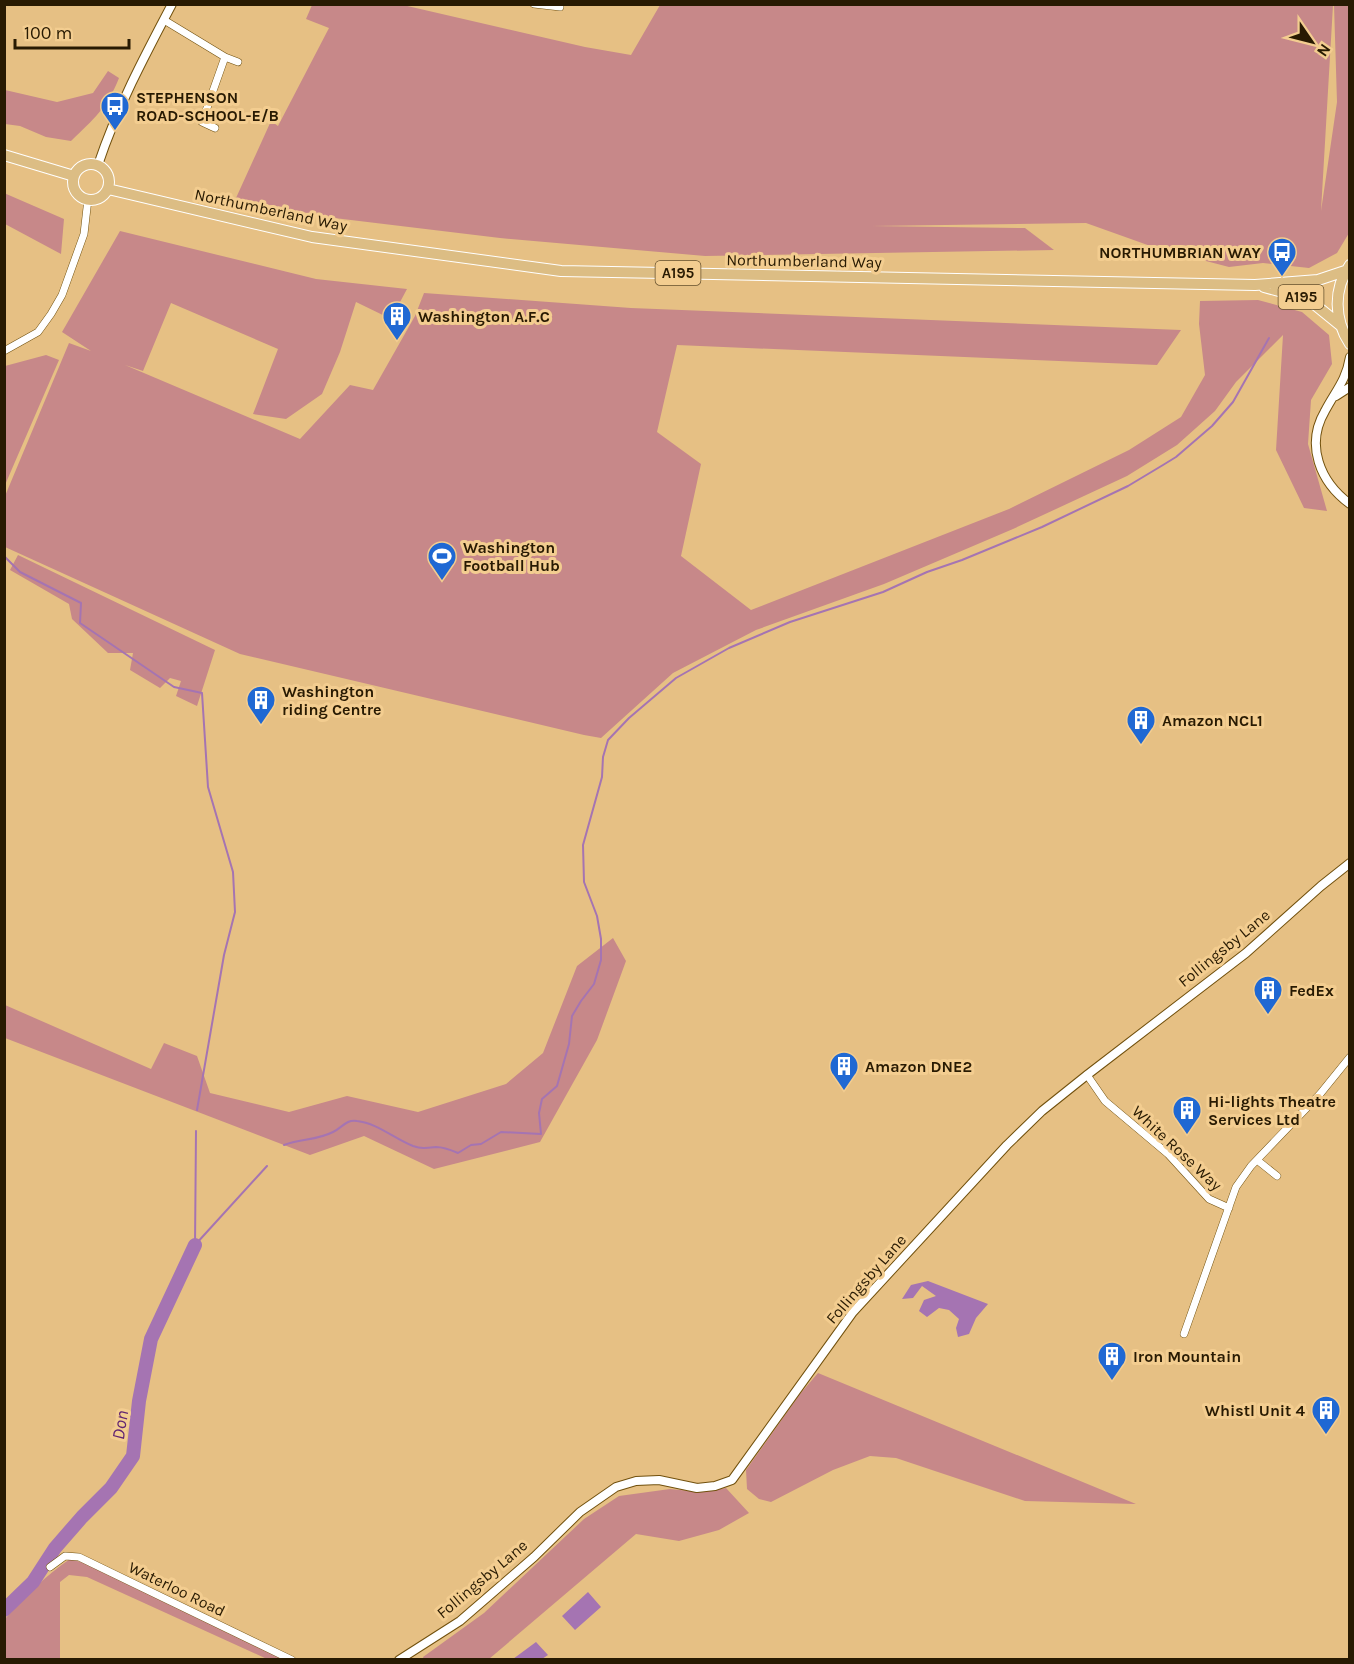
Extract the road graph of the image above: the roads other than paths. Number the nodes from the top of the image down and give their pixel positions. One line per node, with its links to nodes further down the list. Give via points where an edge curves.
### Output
1 (172, 4): 4 (street)
2 (534, 4): 3 (street)
3 (560, 7)
4 (164, 20): 5 (street); 9 (street, via 116,114)
5 (225, 57): 6 (street); 7 (street, via 202,122)
6 (238, 62)
7 (215, 128)
8 (4, 155): 10 (main road)
9 (98, 165): 10 (main road, via 81,166); 11 (main road, via 107,173)
10 (74, 176): 12 (main road, via 77,193)
11 (108, 189): 12 (main road, via 99,198); 14 (main road, Northumberland Way / A195, via 312,237 561,271)
12 (88, 199): 17 (street, via 84,234 62,295 38,332)
13 (1347, 268): 14 (main road, Northumberland Way / A195, via 1318,280); 15 (main road, via 1338,295)
14 (1255, 285): 15 (main road, Northumberland Way / A195, via 1308,299)
15 (1340, 325): 16 (main road)
16 (1350, 344)
17 (4, 351)
18 (1350, 357): 20 (street, via 1347,374)
19 (1350, 387): 20 (street)
20 (1333, 398): 21 (street, via 1318,429 1318,459 1331,488)
21 (1350, 504)
22 (1350, 863): 24 (street, Follingsby Lane, via 1246,953)
23 (1350, 1057): 25 (street, White Rose Way)
24 (1087, 1076): 27 (street, White Rose Way, via 1105,1101 1168,1154 1209,1199); 31 (street, Follingsby Lane, via 1006,1144 853,1312 732,1480 697,1488 659,1480 616,1487 580,1512 460,1621)
25 (1257, 1160): 26 (street); 27 (street, White Rose Way, via 1236,1187)
26 (1277, 1176)
27 (1229, 1208): 28 (street, White Rose Way)
28 (1184, 1334)
29 (50, 1567): 30 (street, Waterloo Road, via 65,1556 79,1557)
30 (292, 1659)
31 (399, 1659)

